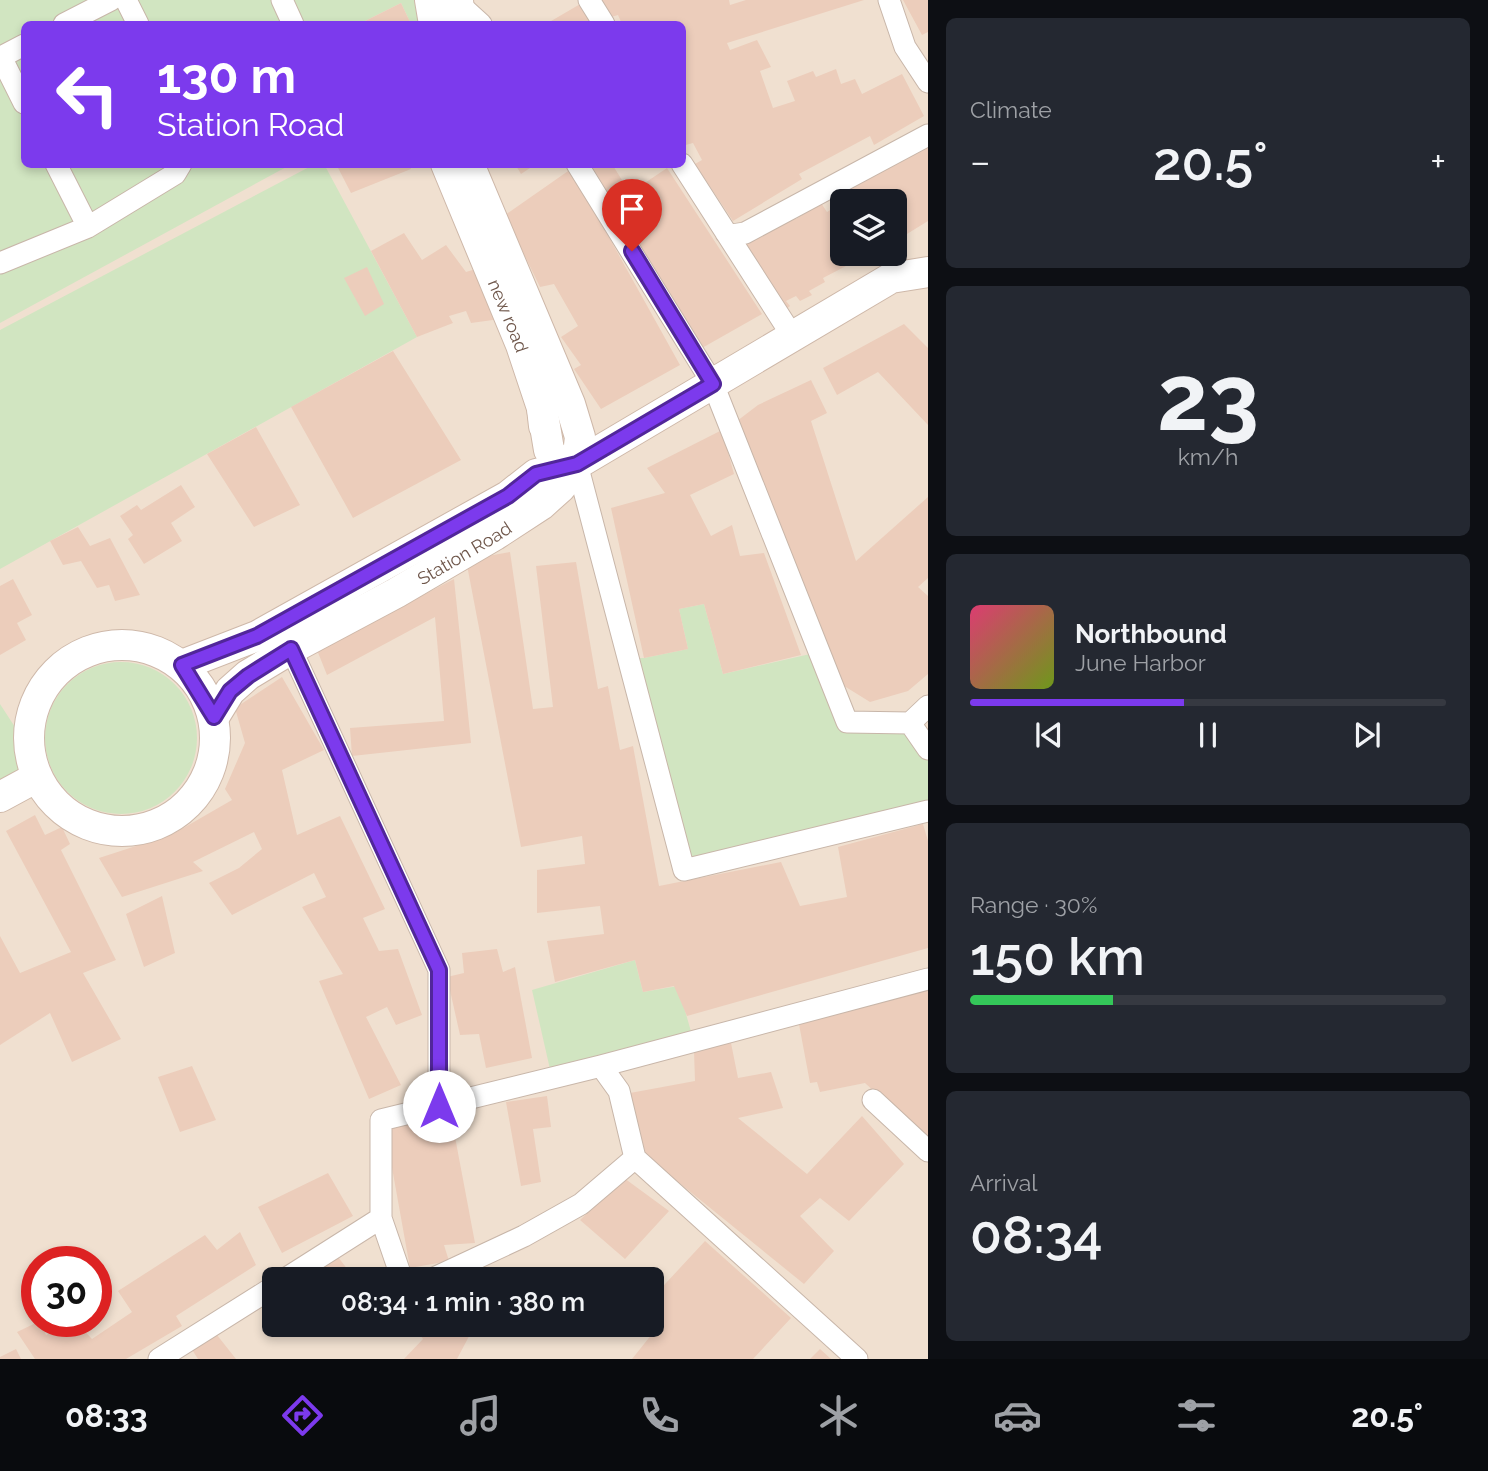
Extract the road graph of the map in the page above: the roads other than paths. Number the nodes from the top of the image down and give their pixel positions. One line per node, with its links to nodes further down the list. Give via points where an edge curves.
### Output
1 (111, 0): 7 (street)
2 (126, 0): 8 (street)
3 (282, 0): 9 (street)
4 (589, 0): 11 (street)
5 (889, 0): 14 (street, via 905,47)
6 (445, 10): 10 (street)
7 (70, 21)
8 (136, 21)
9 (292, 21)
10 (473, 21)
11 (602, 21)
12 (21, 47): 13 (street)
13 (1, 58): 15 (street)
14 (928, 82)
15 (21, 97)
16 (928, 135): 24 (street, via 745,233)
17 (58, 168): 23 (street)
18 (179, 168): 23 (street)
19 (448, 168): 29 (main road, new road, via 521,345)
20 (471, 168): 30 (main road, new road, via 570,404 580,437)
21 (580, 168): 28 (street)
22 (685, 168): 24 (street)
23 (88, 227): 25 (street)
24 (726, 233): 27 (street)
25 (0, 263)
26 (928, 272): 27 (main road, via 891,278)
27 (793, 337): 28 (main road)
28 (713, 384): 30 (main road, Station Road); 36 (street, via 847,722)
29 (542, 408): 30 (main road, via 549,450 558,463); 31 (main road, new road, via 545,444)
30 (577, 464): 31 (main road); 32 (main road, Station Road, via 541,505 495,536); 40 (street, via 684,870)
31 (536, 474): 33 (main road, via 508,496 257,636)
32 (291, 649): 35 (main road, Station Road, via 230,691); 44 (street, via 439,970)
33 (182, 665): 35 (main road); 38 (main road, via 154,649 123,643 92,649 64,663 43,687 30,715 28,747)
34 (928, 706): 36 (street)
35 (214, 717): 38 (main road, via 216,747 208,776 191,802 167,820 138,830 107,830 78,820 54,802)
36 (910, 723): 37 (street)
37 (928, 748)
38 (37, 778): 39 (main road)
39 (0, 797)
40 (928, 811)
41 (928, 979): 42 (street)
42 (601, 1066): 44 (street); 46 (street, via 619,1091)
43 (873, 1100): 45 (street)
44 (439, 1106): 47 (street, via 381,1120)
45 (928, 1151)
46 (635, 1158): 50 (street, via 581,1204); 53 (street)
47 (381, 1218): 48 (street); 49 (street)
48 (304, 1267)
49 (398, 1267)
50 (458, 1267)
51 (262, 1294): 52 (street)
52 (159, 1359)
53 (857, 1359)

